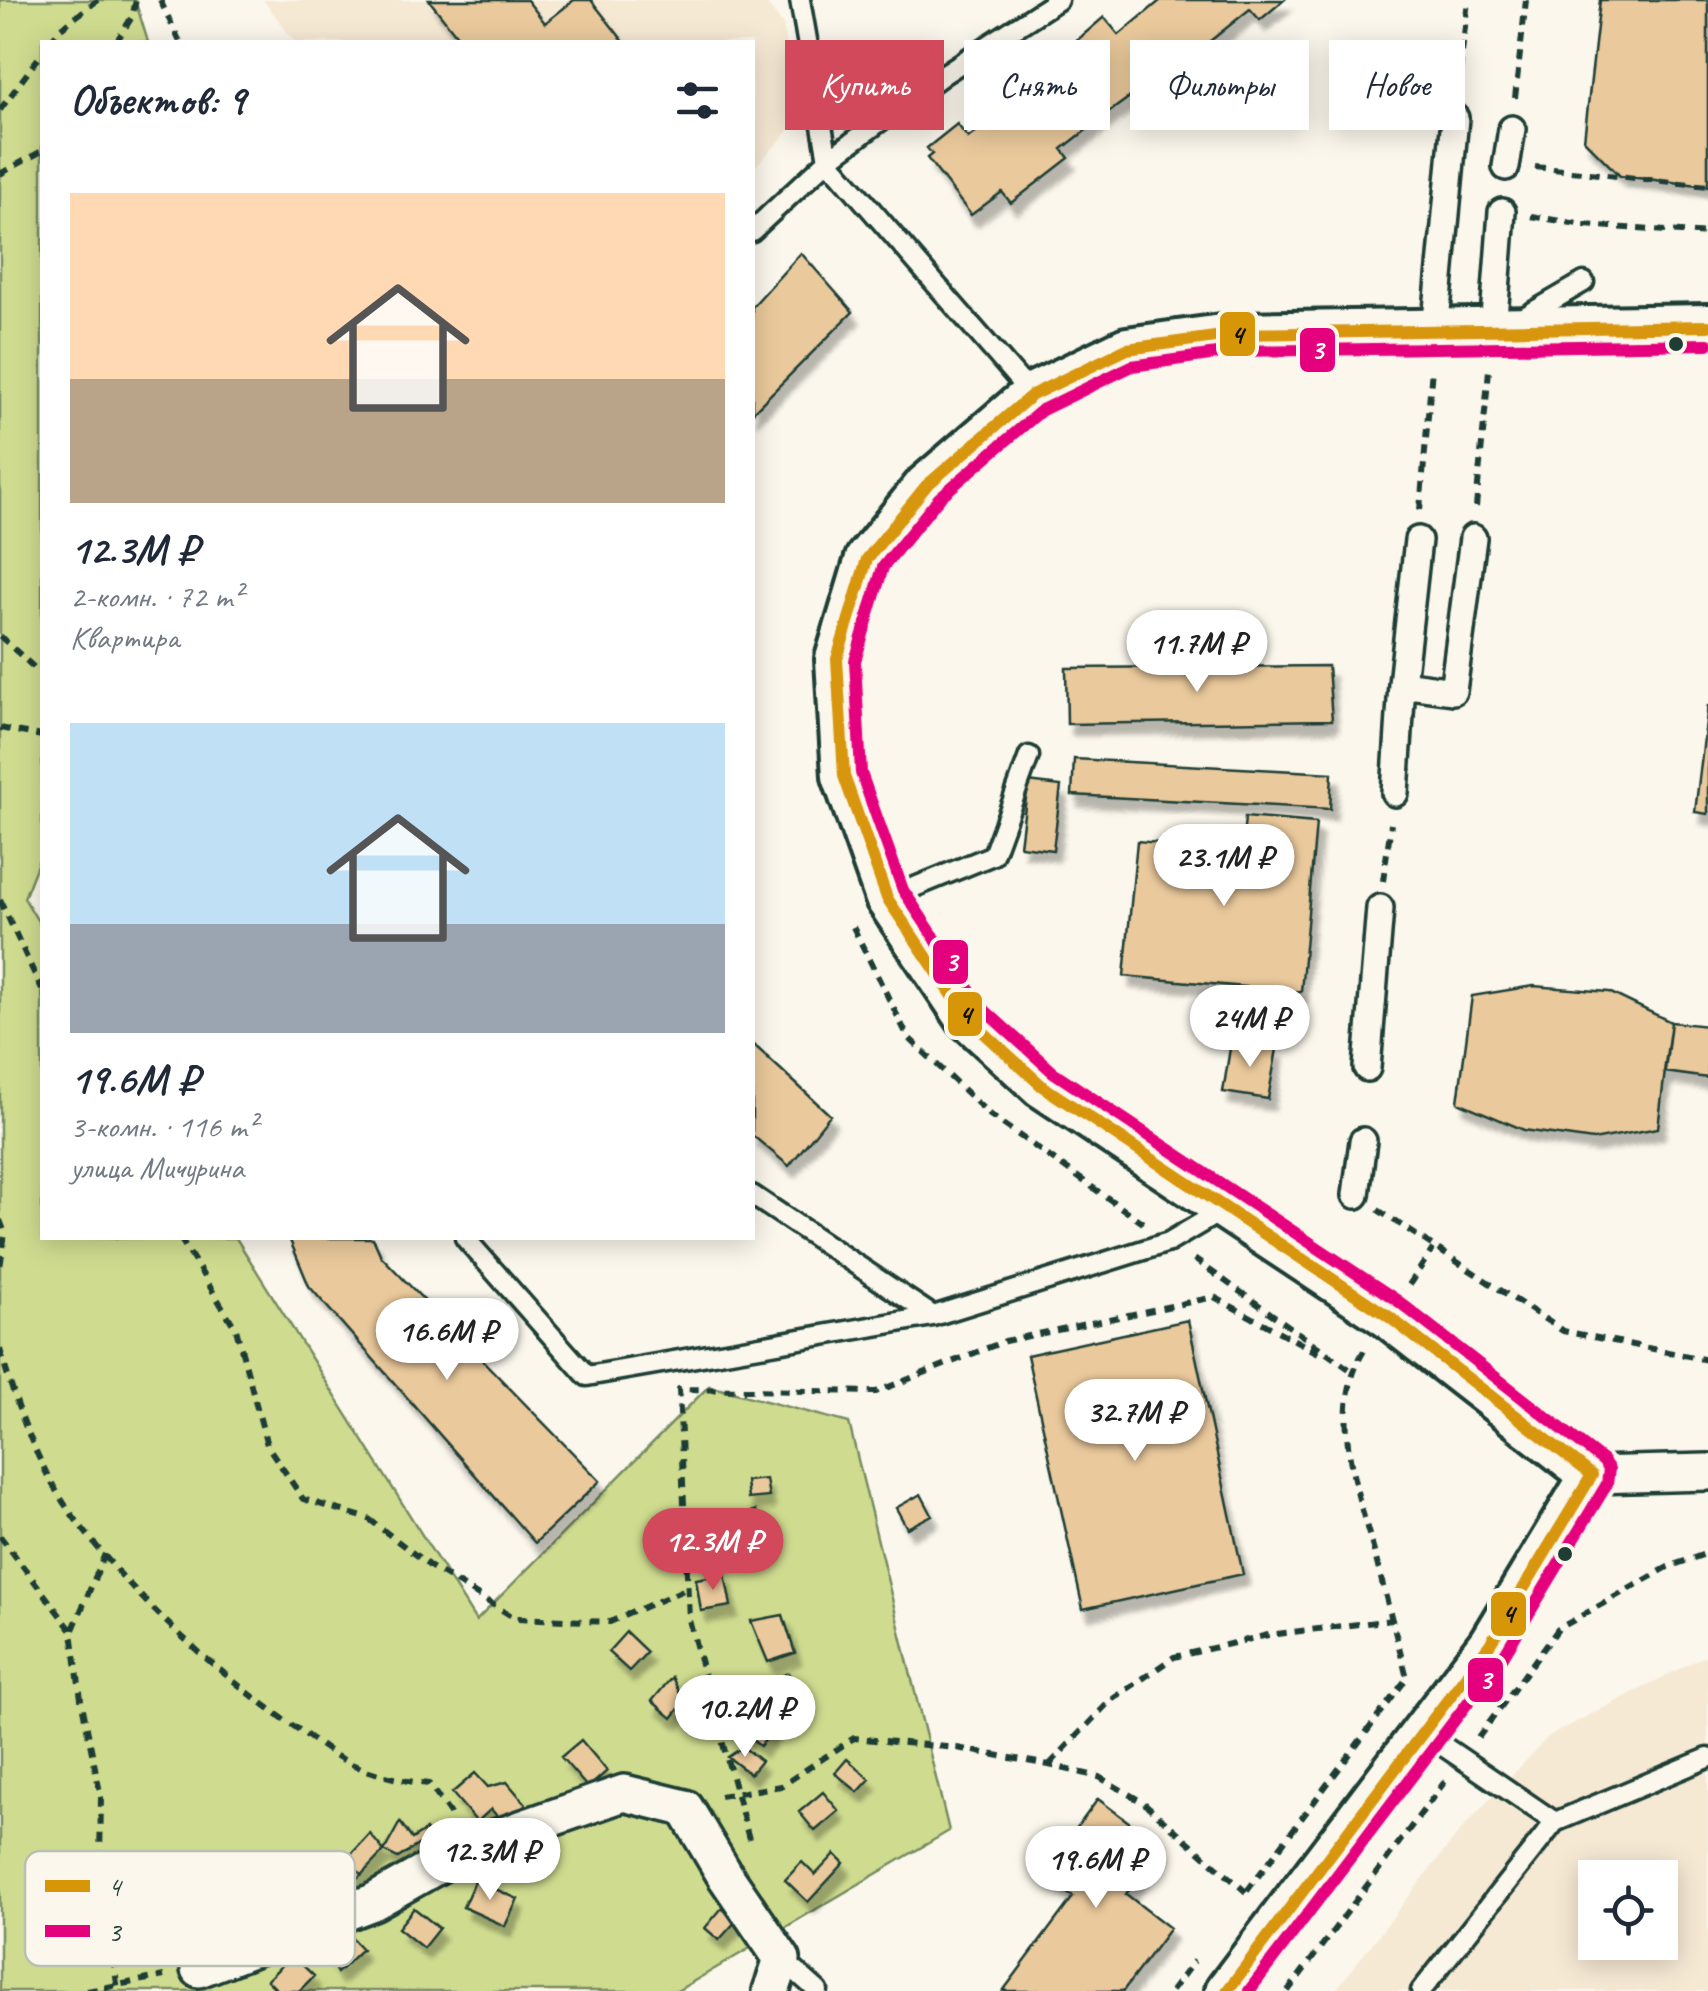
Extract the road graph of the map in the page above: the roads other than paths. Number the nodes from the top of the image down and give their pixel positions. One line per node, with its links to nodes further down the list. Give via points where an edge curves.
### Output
1 (800, 0): 5 (lane)
2 (1058, 0): 5 (lane)
3 (1512, 129): 6 (street)
4 (1454, 130): 12 (street)
5 (828, 160): 8 (lane); 13 (lane)
6 (1506, 168)
7 (1502, 212): 11 (street)
8 (755, 228)
9 (1584, 282): 11 (lane)
10 (1708, 326): 11 (street)
11 (1497, 331): 12 (street)
12 (1435, 332): 13 (street, via 1237,334 1127,349)
13 (1032, 395): 19 (street, via 926,486 867,559 838,660 844,776)
14 (1473, 538): 16 (street, via 1453,692)
15 (1418, 540): 16 (street)
16 (1402, 684): 18 (street)
17 (1029, 756): 19 (lane, via 993,855)
18 (1395, 793)
19 (887, 898): 25 (street, via 966,1016 1042,1086)
20 (1380, 908): 21 (street)
21 (1367, 1068)
22 (1363, 1141): 23 (street)
23 (1356, 1195)
24 (755, 1196): 27 (lane)
25 (1224, 1209): 27 (lane, via 1168,1242); 29 (street, via 1388,1316)
26 (467, 1240): 27 (lane, via 587,1376)
27 (933, 1316)
28 (1708, 1472): 29 (street)
29 (1592, 1475): 30 (street, via 1490,1644)
30 (1424, 1733): 32 (lane); 38 (street)
31 (1708, 1758): 32 (lane)
32 (1555, 1822): 39 (lane)
33 (355, 1909): 36 (street, via 472,1846 624,1793 685,1808)
34 (209, 1966): 35 (street)
35 (199, 1970)
36 (777, 1975): 37 (lane)
37 (818, 1991)
38 (1227, 1991)
39 (1420, 1991)

